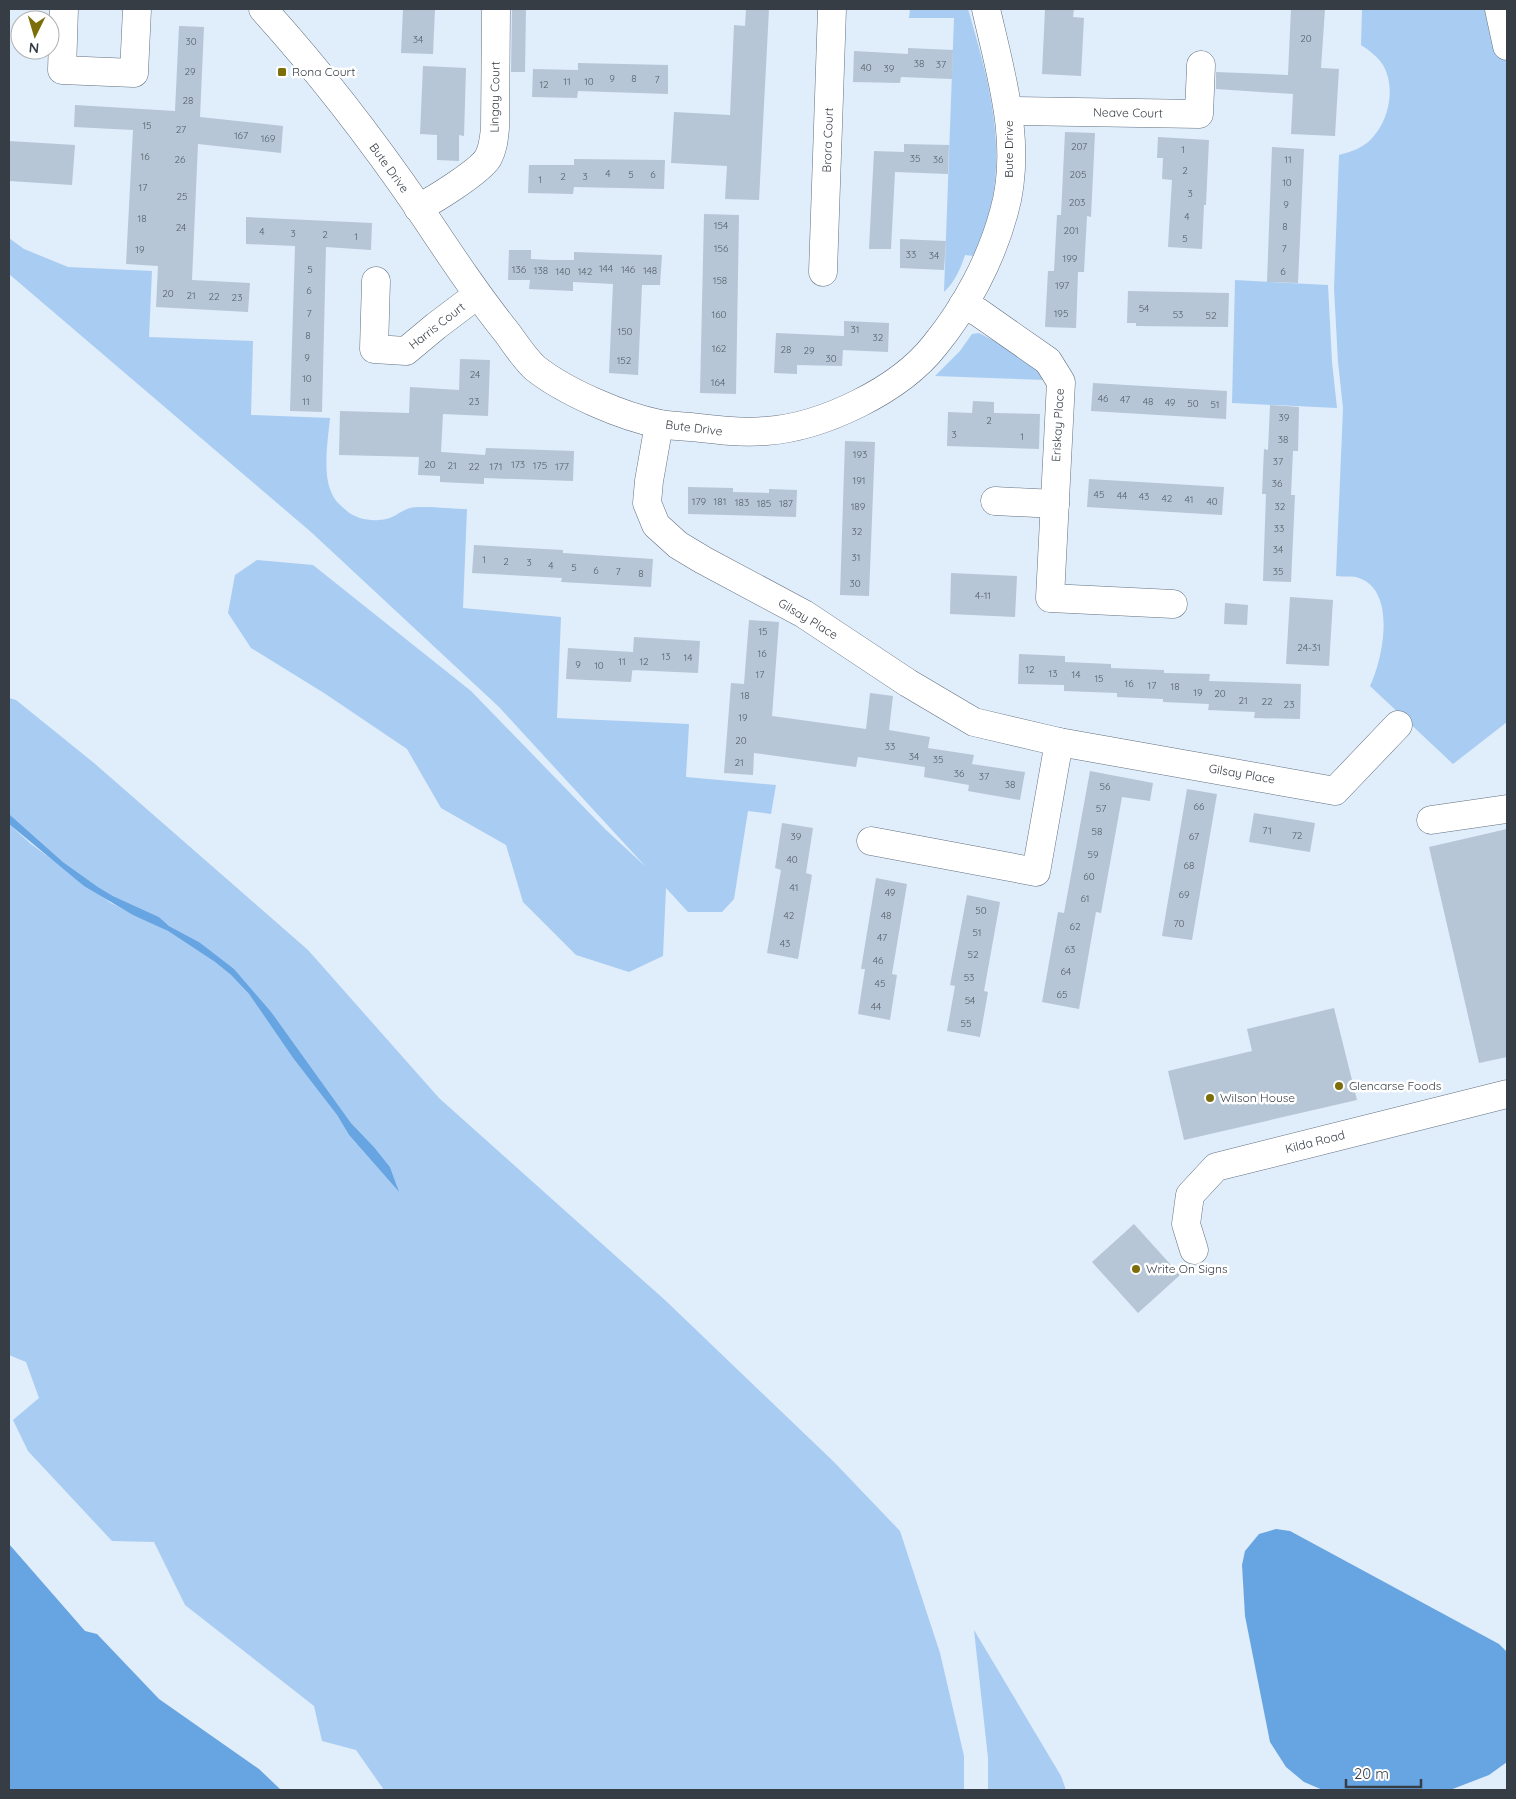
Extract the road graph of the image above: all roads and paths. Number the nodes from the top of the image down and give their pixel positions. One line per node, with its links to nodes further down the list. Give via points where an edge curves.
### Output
1 (64, 9): 2 (street, via 62,70 134,73)
2 (136, 9)
3 (263, 9): 11 (street, Bute Drive, via 354,119)
4 (496, 9): 11 (street, Lingay Court, via 493,146 487,159 476,170)
5 (832, 9): 12 (street, Brora Court)
6 (986, 9): 10 (street, Bute Drive)
7 (1499, 9): 8 (street)
8 (1507, 46)
9 (1201, 65): 10 (street, Neave Court, via 1199,114)
10 (1009, 111): 15 (street, Bute Drive, via 1011,173 1005,210 992,248)
11 (418, 208): 14 (street, Bute Drive)
12 (823, 272)
13 (376, 281): 14 (street, Harris Court, via 374,349 406,350)
14 (477, 295): 16 (street, Bute Drive, via 534,367 572,392)
15 (963, 305): 16 (street, Bute Drive, via 934,347 908,372 865,401 829,417 804,425 760,432); 18 (street, Eriskay Place, via 1048,361 1060,382)
16 (659, 424): 21 (street, Gilsay Place, via 647,503 656,525 678,545 804,614 974,722)
17 (995, 501): 18 (street)
18 (1055, 504): 19 (street, Eriskay Place, via 1050,598)
19 (1173, 604)
20 (1398, 725): 21 (street, Gilsay Place, via 1335,791)
21 (1059, 742): 24 (street, via 1036,872)
22 (1507, 809): 23 (street)
23 (1431, 820)
24 (870, 841)
25 (1507, 1094): 26 (street, Kilda Road, via 1216,1167 1190,1195 1186,1224)
26 (1194, 1250)

